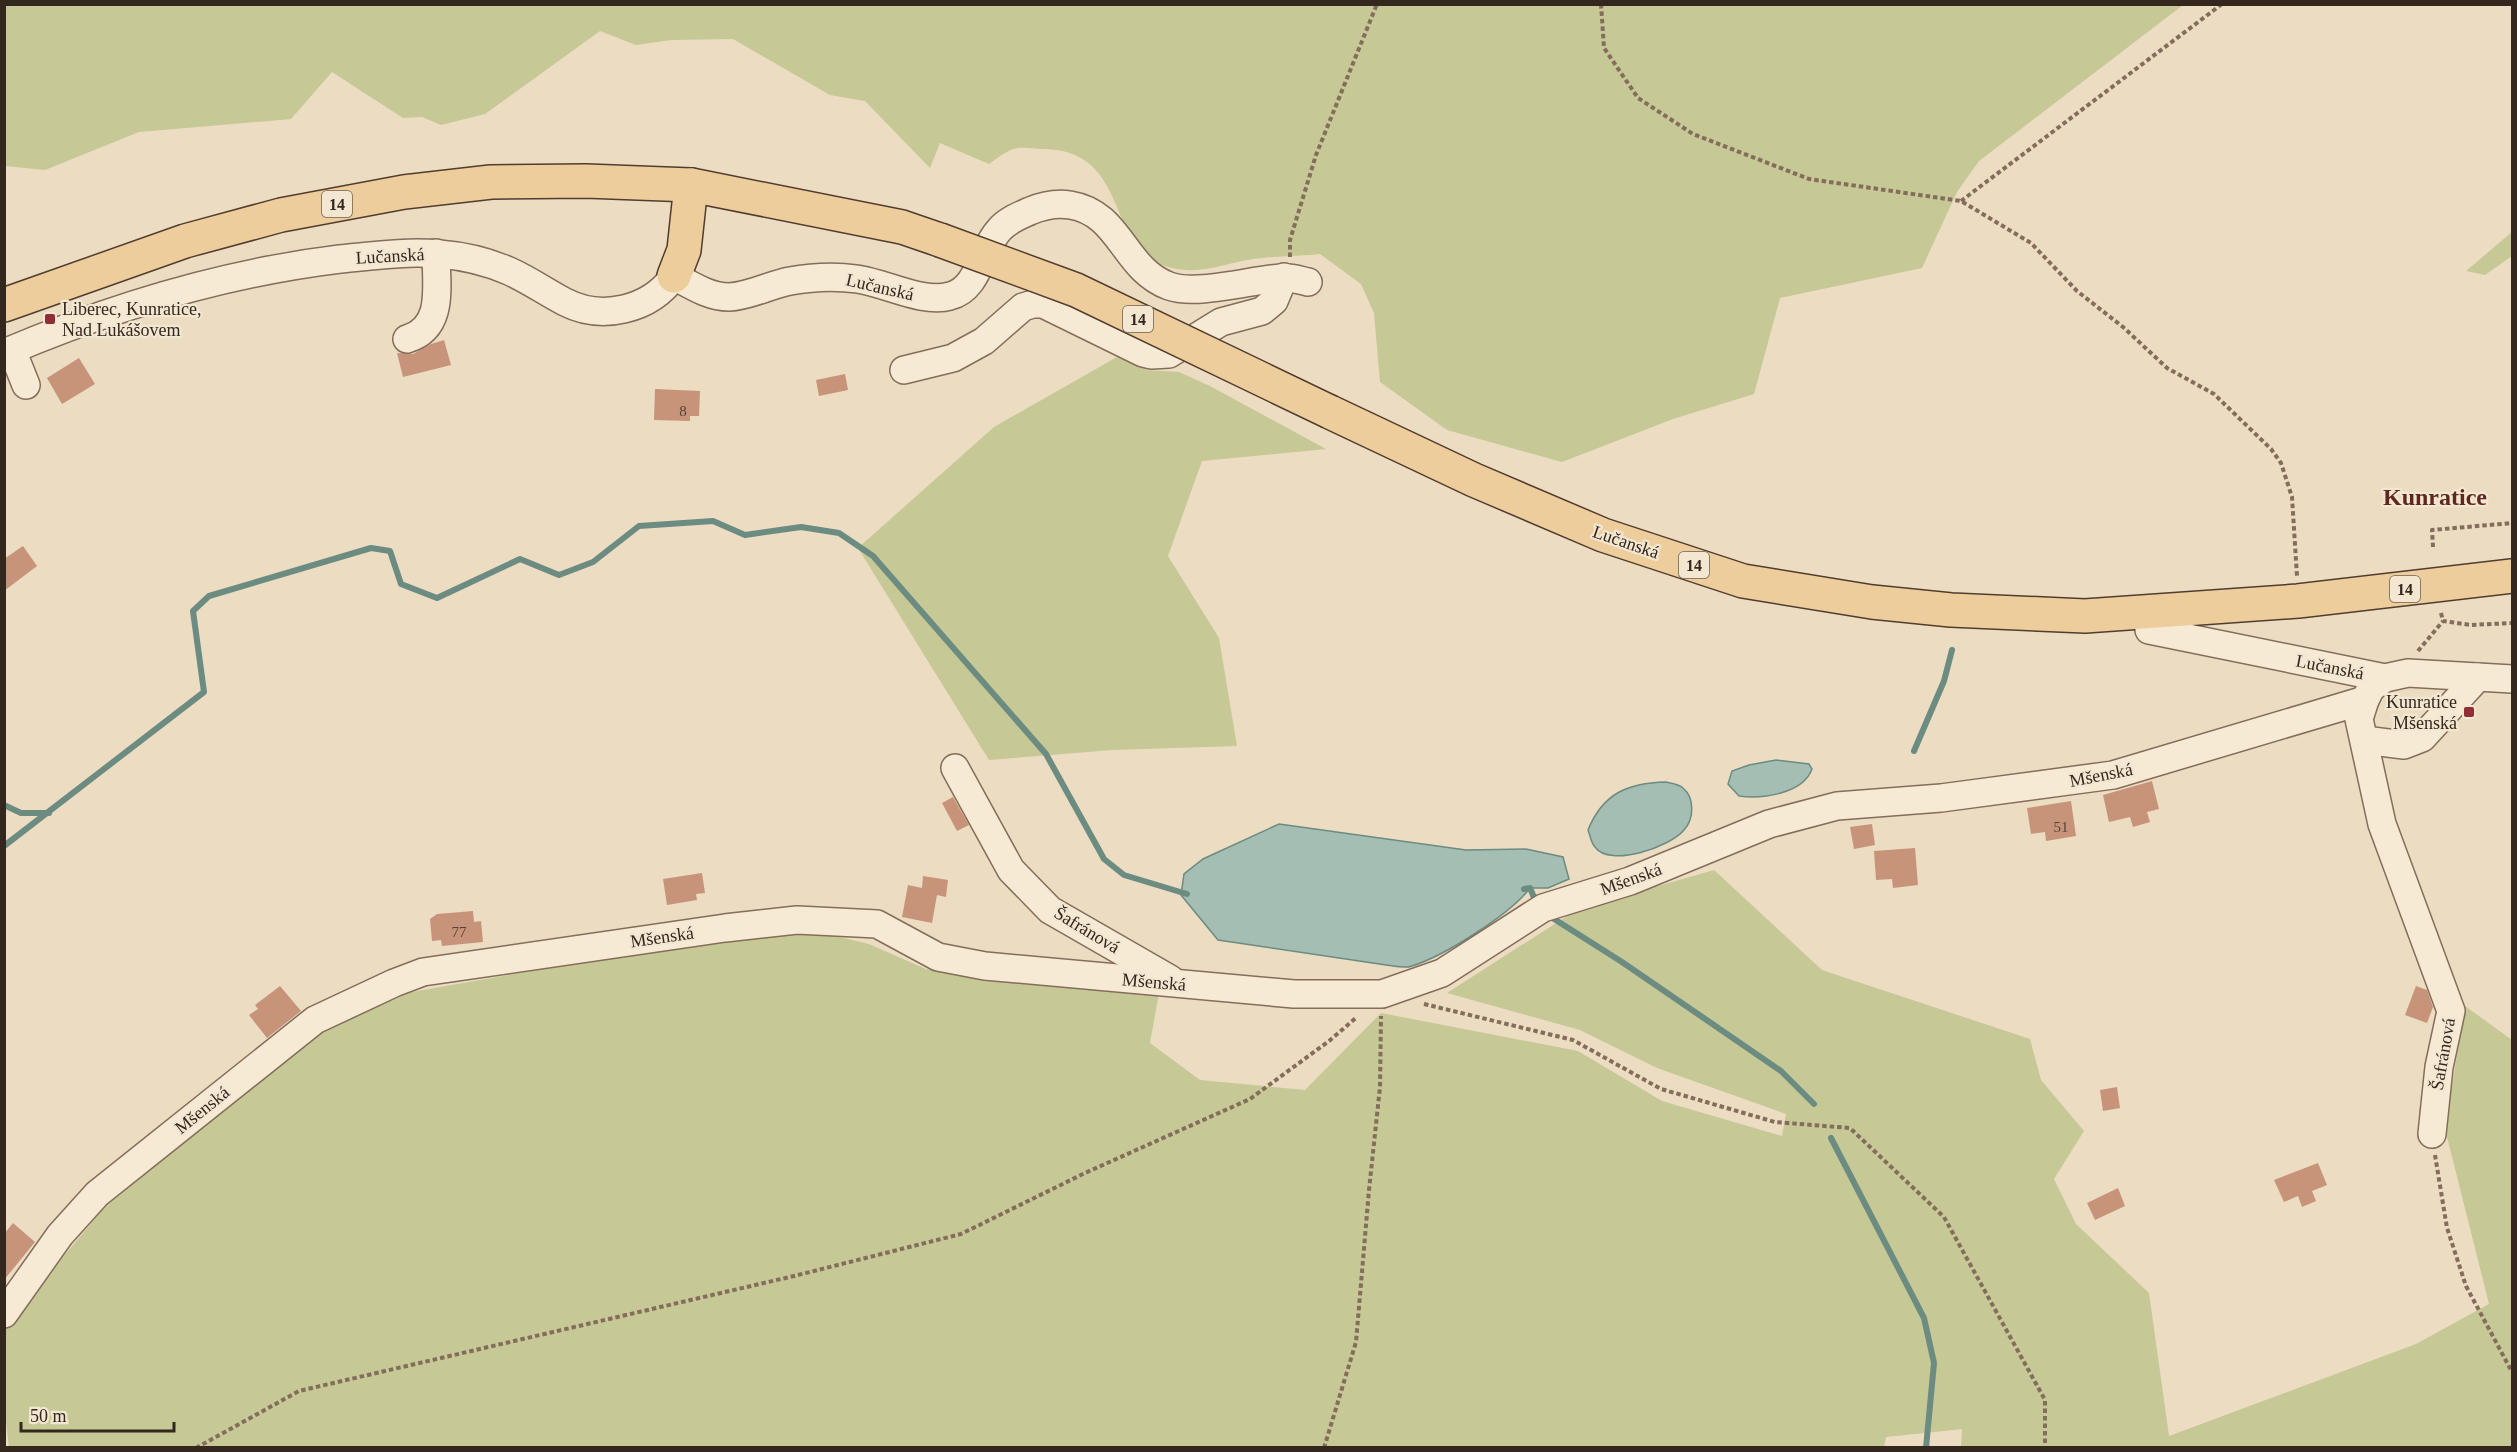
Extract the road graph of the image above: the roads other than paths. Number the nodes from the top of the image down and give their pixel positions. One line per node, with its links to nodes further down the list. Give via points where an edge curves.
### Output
1 (691, 185): 3 (main road, via 684,250); 4 (main road, 14, via 491,182 404,192 281,215 185,241); 9 (main road, Lučanská / 14, bridge, via 902,227 1014,266 1085,294 1474,480 1603,535 1743,581 1872,602 2085,616 2298,601)
2 (436, 254): 3 (street, Lučanská, via 486,262 566,302 607,312 630,309 650,300); 5 (street, via 435,313 428,327); 6 (street, Lučanská, via 366,256 285,266 219,280 130,306)
3 (674, 276): 7 (street, Lučanská, via 710,294 728,297 789,281 826,277 882,283 934,298 951,296 972,280 993,238 1011,219 1043,206 1070,205 1107,223 1138,266 1171,287 1194,289 1296,280 1268,307 1221,322 1169,354 1143,353 1043,304 1023,307 984,341 953,358)
4 (4, 304)
5 (407, 339)
6 (8, 351): 8 (street)
7 (904, 370)
8 (26, 385)
9 (2512, 576)
10 (2149, 630): 12 (street, Lučanská)
11 (2478, 677): 12 (street, Lučanská, via 2408,673); 13 (street, Lučanská); 15 (street, via 2422,738 2404,745)
12 (2385, 678): 14 (street, Mšenská)
13 (2512, 679)
14 (2365, 699): 15 (street, Šafránová, via 2359,719); 17 (street, Mšenská, via 2113,775 1941,798 1837,806 1769,824 1630,881 1543,908 1442,973 1382,994 1294,994)
15 (2364, 740): 18 (street, Šafránová, via 2382,824 2451,1011 2439,1067)
16 (954, 768): 17 (street, Šafránová, via 1011,870 1050,910)
17 (1178, 984): 19 (street, Mšenská, via 985,966 938,957 877,924 797,920 423,972 315,1020 97,1194 60,1235)
18 (2432, 1134)
19 (4, 1314)

